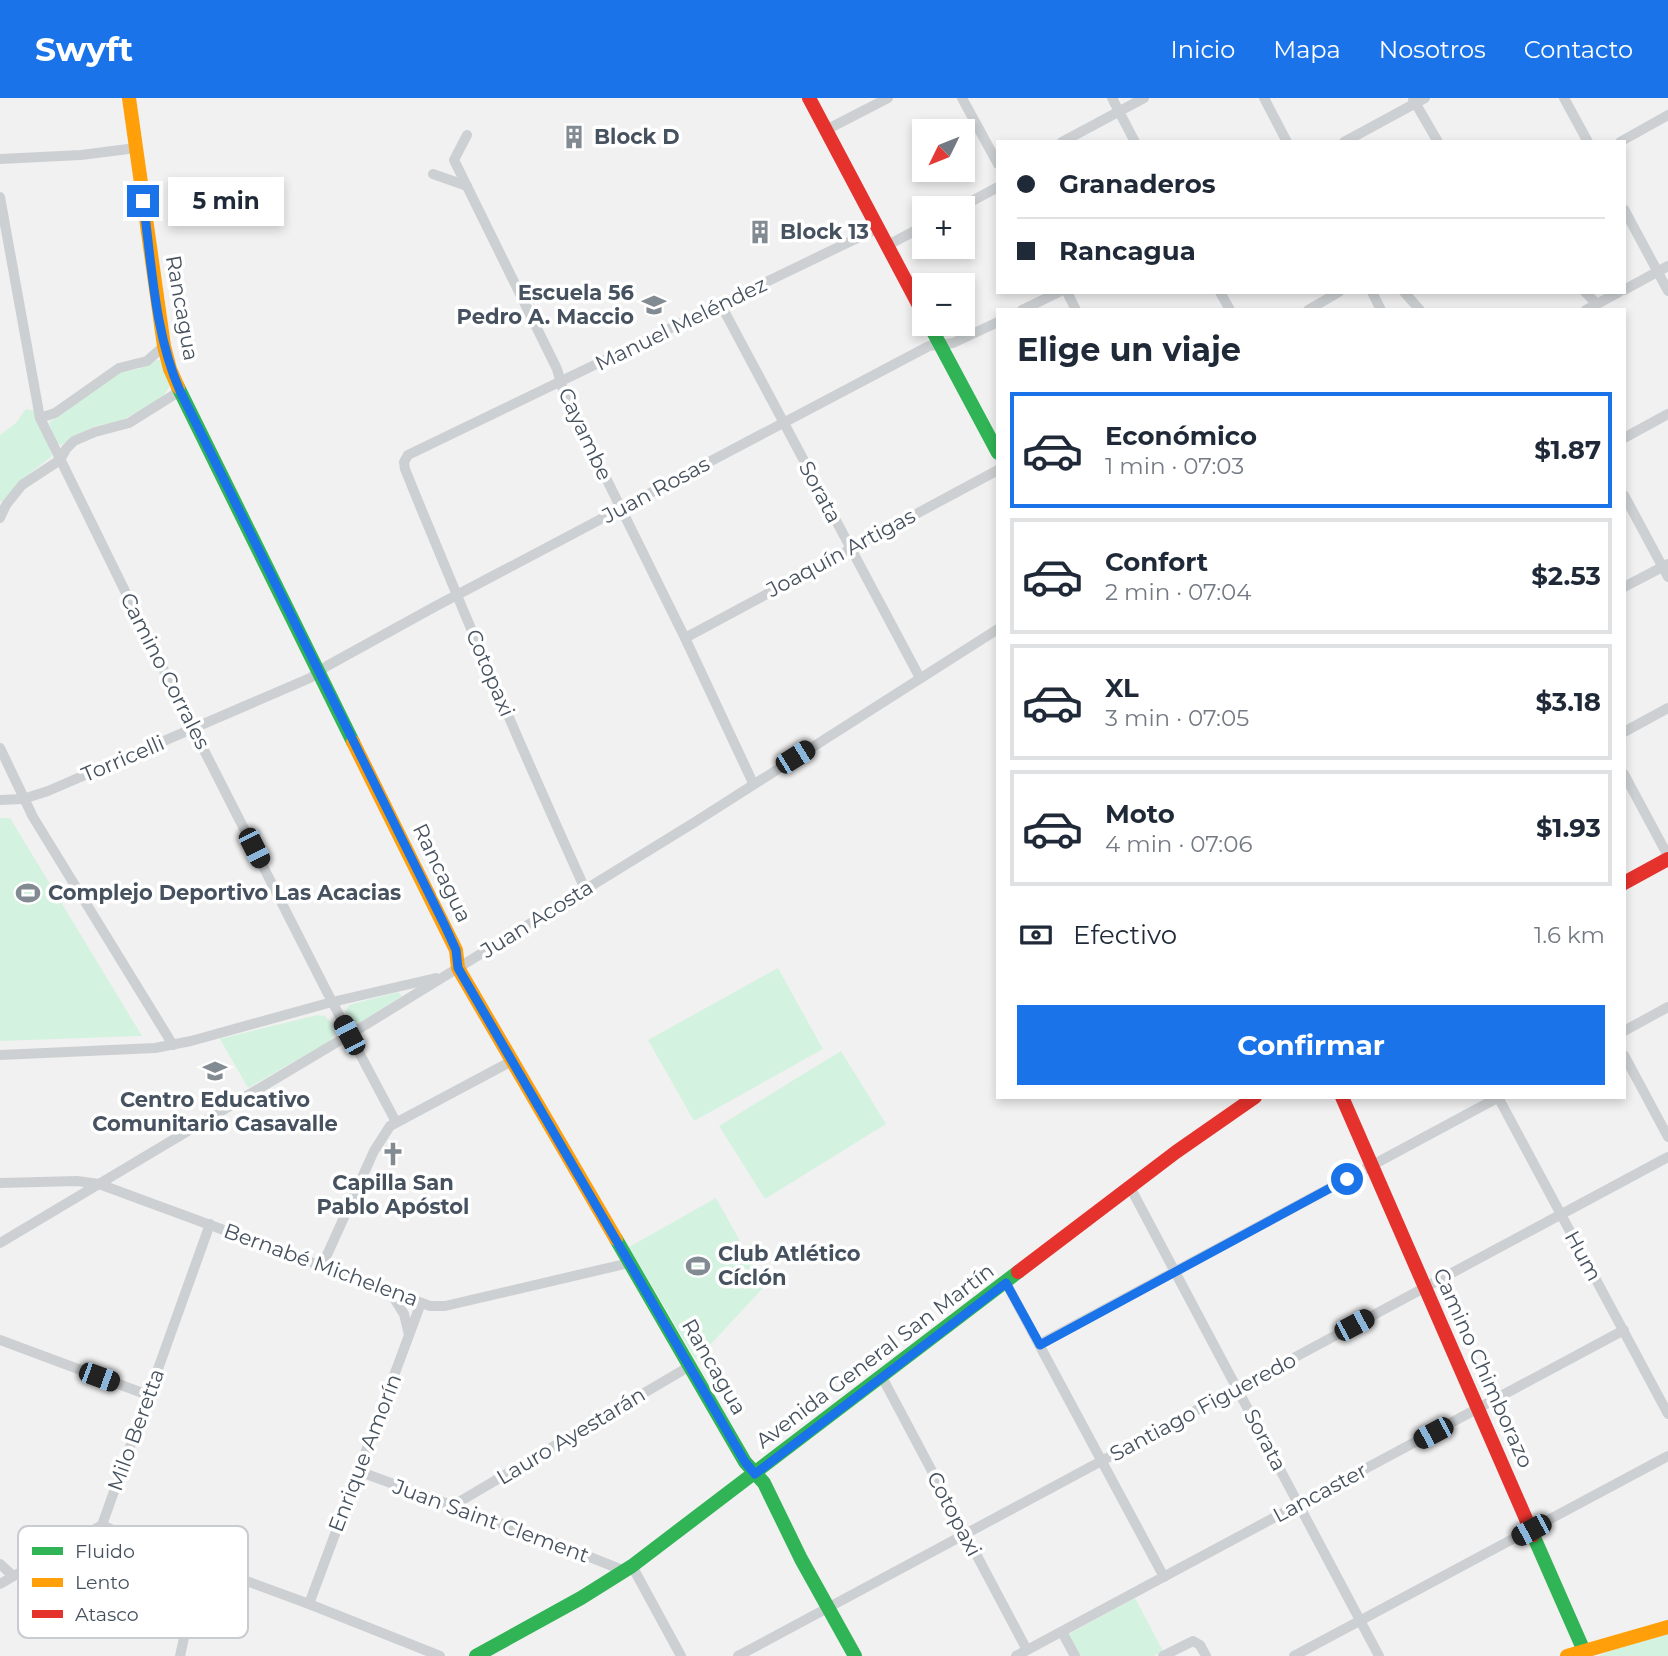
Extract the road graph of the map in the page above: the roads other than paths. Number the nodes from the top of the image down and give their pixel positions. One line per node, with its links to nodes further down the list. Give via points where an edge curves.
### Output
1 (129, 98): 21 (street, Rancagua)
2 (809, 98): 12 (street)
3 (888, 98): 12 (street)
4 (962, 98): 23 (street)
5 (1112, 98): 10 (street)
6 (1144, 98): 10 (street)
7 (1264, 98): 16 (street)
8 (1564, 98): 19 (street)
9 (1418, 100): 17 (street); 18 (street)
10 (1119, 111): 14 (street); 15 (street)
11 (1668, 115): 20 (street)
12 (826, 130): 30 (street)
13 (467, 135): 25 (street, Cayambe, via 454,160)
14 (1066, 140)
15 (1134, 140)
16 (1286, 140)
17 (1348, 140)
18 (1437, 140)
19 (1587, 140)
20 (1624, 140)
21 (136, 148): 22 (street); 51 (street, Rancagua)
22 (0, 159)
23 (996, 160)
24 (433, 174): 25 (street)
25 (467, 186): 52 (street, Cayambe)
26 (996, 188): 28 (street)
27 (0, 197): 55 (street, Camino Corrales)
28 (975, 199)
29 (1626, 212): 33 (street)
30 (878, 228): 32 (street); 43 (street, Manuel Meléndez)
31 (912, 232): 32 (street)
32 (888, 245): 36 (street)
33 (1663, 269): 34 (street); 35 (street)
34 (1626, 289)
35 (1668, 291)
36 (912, 292)
37 (1055, 294): 44 (street)
38 (1336, 294): 45 (street)
39 (1406, 294): 46 (street)
40 (1587, 294): 42 (street)
41 (1615, 294): 42 (street)
42 (1597, 304): 47 (street)
43 (721, 305): 52 (street, Manuel Meléndez); 56 (street, Sorata)
44 (1026, 308)
45 (1311, 308)
46 (1418, 308)
47 (1590, 308)
48 (996, 323): 50 (street, Juan Rosas)
49 (935, 336): 50 (street)
50 (940, 345): 56 (street, Juan Rosas, via 929,346); 58 (street)
51 (164, 346): 53 (street, Rancagua); 55 (street, via 147,361 119,368 55,413)
52 (560, 382): 59 (street, Manuel Meléndez); 63 (street, Cayambe)
53 (180, 391): 60 (street, via 129,423 74,441); 71 (street, Rancagua)
54 (1668, 414): 57 (street)
55 (40, 418): 60 (street, Camino Corrales)
56 (782, 423): 63 (street, Juan Rosas); 65 (street, Sorata)
57 (1626, 437)
58 (996, 449)
59 (408, 455): 68 (street, Cotopaxi, via 405,469)
60 (60, 460): 64 (street, via 22,485); 74 (street, Camino Corrales)
61 (996, 471): 65 (street, Joaquín Artigas)
62 (1626, 499): 66 (street)
63 (622, 509): 68 (street, Juan Rosas); 70 (street, Cayambe)
64 (0, 518)
65 (850, 548): 70 (street, Joaquín Artigas); 72 (street, Sorata)
66 (1666, 569): 67 (street)
67 (1626, 586)
68 (457, 596): 71 (street, Juan Rosas); 83 (street, Cotopaxi)
69 (996, 630): 72 (street, Juan Acosta)
70 (685, 638): 78 (street, Cayambe)
71 (320, 671): 74 (street, Torricelli); 84 (street, Rancagua, via 456,950)
72 (920, 678): 78 (street, Juan Acosta)
73 (1668, 708): 75 (street)
74 (193, 727): 79 (street, Torricelli); 86 (street, Camino Corrales)
75 (1626, 731)
76 (0, 748): 79 (street)
77 (1626, 778): 81 (street)
78 (753, 783): 83 (street, Juan Acosta)
79 (23, 799): 80 (street, Torricelli); 90 (street)
80 (0, 800)
81 (1668, 858): 82 (street)
82 (1626, 882)
83 (585, 888): 84 (street, Juan Acosta)
84 (458, 968): 85 (street, Juan Acosta); 93 (street, Rancagua)
85 (442, 977): 86 (street); 89 (street, Juan Acosta)
86 (332, 1002): 89 (street, Camino Corrales); 90 (street)
87 (1668, 1007): 88 (street)
88 (1626, 1030)
89 (349, 1035): 98 (street, Camino Corrales); 103 (street, Juan Acosta)
90 (173, 1045): 91 (street)
91 (0, 1055)
92 (1626, 1059): 99 (street)
93 (510, 1062): 98 (street); 108 (street, Rancagua)
94 (1252, 1099): 104 (street, Avenida General San Martín)
95 (1343, 1099): 101 (street, Camino Chimborazo)
96 (1494, 1099): 101 (street)
97 (1499, 1099): 105 (street, Hum)
98 (396, 1122): 109 (street, via 374,1151)
99 (1668, 1137)
100 (1668, 1157): 105 (street, Santiago Figueredo)
101 (1372, 1166): 110 (street); 112 (street, Camino Chimborazo)
102 (0, 1184): 103 (street, Bernabé Michelena)
103 (99, 1184): 106 (street, Bernabé Michelena); 107 (street, Juan Acosta)
104 (1130, 1187): 110 (street, Sorata); 111 (street, Avenida General San Martín)
105 (1561, 1215): 112 (street, Santiago Figueredo); 115 (street, Hum)
106 (210, 1224): 109 (street, Bernabé Michelena); 122 (street, Milo Beretta)
107 (0, 1243)
108 (629, 1263): 114 (street, Bernabé Michelena, via 445,1306); 119 (street, Rancagua)
109 (322, 1266): 113 (street, Bernabé Michelena)
110 (1175, 1272): 118 (street); 121 (street, Sorata)
111 (1006, 1283): 118 (street); 120 (street, Avenida General San Martín)
112 (1425, 1288): 121 (street, Santiago Figueredo); 123 (street, Camino Chimborazo)
113 (389, 1290): 114 (street, Bernabé Michelena); 116 (street, via 404,1314)
114 (421, 1303): 116 (street, Enrique Amorín)
115 (1623, 1330): 123 (street, Lancaster); 124 (street, Hum)
116 (409, 1335): 127 (street, Enrique Amorín)
117 (0, 1340): 122 (street)
118 (1040, 1345): 126 (street)
119 (690, 1366): 128 (street, Rancagua); 130 (street, Lauro Ayestarán)
120 (882, 1377): 128 (street, Avenida General San Martín); 133 (street, Cotopaxi)
121 (1237, 1388): 126 (street, Santiago Figueredo); 129 (street, Sorata)
122 (148, 1395): 131 (street, Milo Beretta)
123 (1478, 1409): 129 (street, Lancaster); 132 (street, Camino Chimborazo)
124 (1668, 1415)
125 (1668, 1456): 132 (street)
126 (1102, 1461): 133 (street, Santiago Figueredo); 138 (street)
127 (358, 1471): 130 (street, Juan Saint Clement); 141 (street, Enrique Amorín)
128 (755, 1474): 135 (street, Avenida General San Martín); 142 (street, Rancagua, via 764,1483)
129 (1299, 1505): 138 (street, Lancaster); 143 (street, Sorata)
130 (452, 1506): 135 (street, Juan Saint Clement)
131 (102, 1525)
132 (1531, 1530): 143 (street); 148 (street, Camino Chimborazo)
133 (965, 1534): 142 (street, Santiago Figueredo); 147 (street, Cotopaxi)
134 (0, 1564): 137 (street)
135 (628, 1568): 151 (street, Avenida General San Martín); 152 (street)
136 (18, 1573): 137 (street)
137 (13, 1576): 140 (street)
138 (1164, 1577): 145 (street, Lancaster)
139 (248, 1582): 141 (street)
140 (0, 1584)
141 (309, 1604): 150 (street)
142 (828, 1608): 153 (street, Santiago Figueredo); 154 (street, Rancagua)
143 (1361, 1621): 159 (street); 160 (street, Sorata)
144 (1668, 1627): 148 (street)
145 (1062, 1632): 147 (street, Lancaster); 156 (street)
146 (184, 1638): 149 (street)
147 (1027, 1650): 155 (street, Lancaster)
148 (1585, 1654): 161 (street)
149 (180, 1656)
150 (440, 1656)
151 (476, 1656)
152 (681, 1656)
153 (738, 1656)
154 (855, 1656)
155 (1016, 1656)
156 (1075, 1656)
157 (1163, 1656): 158 (street, via 1195,1641)
158 (1206, 1656)
159 (1294, 1656)
160 (1379, 1656)
161 (1567, 1656)

